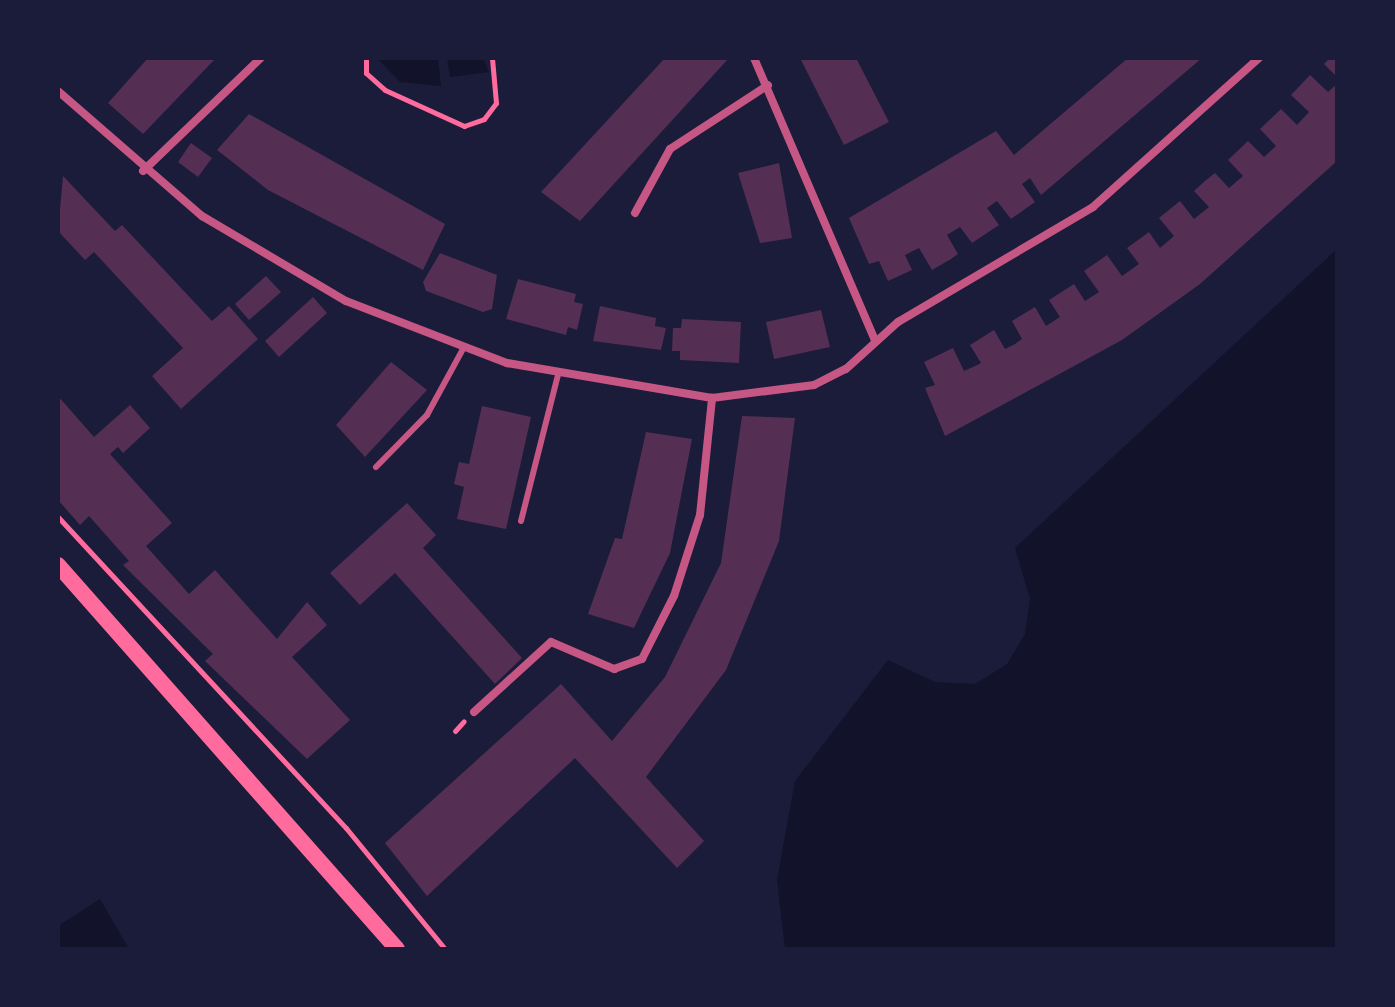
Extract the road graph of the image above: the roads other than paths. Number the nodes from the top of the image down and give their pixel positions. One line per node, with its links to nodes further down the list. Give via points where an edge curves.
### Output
1 (261, 58): 6 (street)
2 (754, 58): 4 (street)
3 (1259, 58): 8 (street, via 1093,207)
4 (768, 85): 7 (street, via 670,149); 8 (street)
5 (58, 91): 6 (street)
6 (143, 171): 9 (street, via 202,216 346,301)
7 (635, 213)
8 (875, 340): 11 (street, via 846,369 814,385)
9 (463, 349): 10 (street); 12 (lane, via 427,415)
10 (558, 375): 11 (street); 13 (lane)
11 (712, 398): 15 (street, via 700,515 674,596 642,659 614,669 551,642)
12 (376, 467)
13 (521, 521)
14 (58, 565): 16 (main road)
15 (474, 712)
16 (397, 949)

